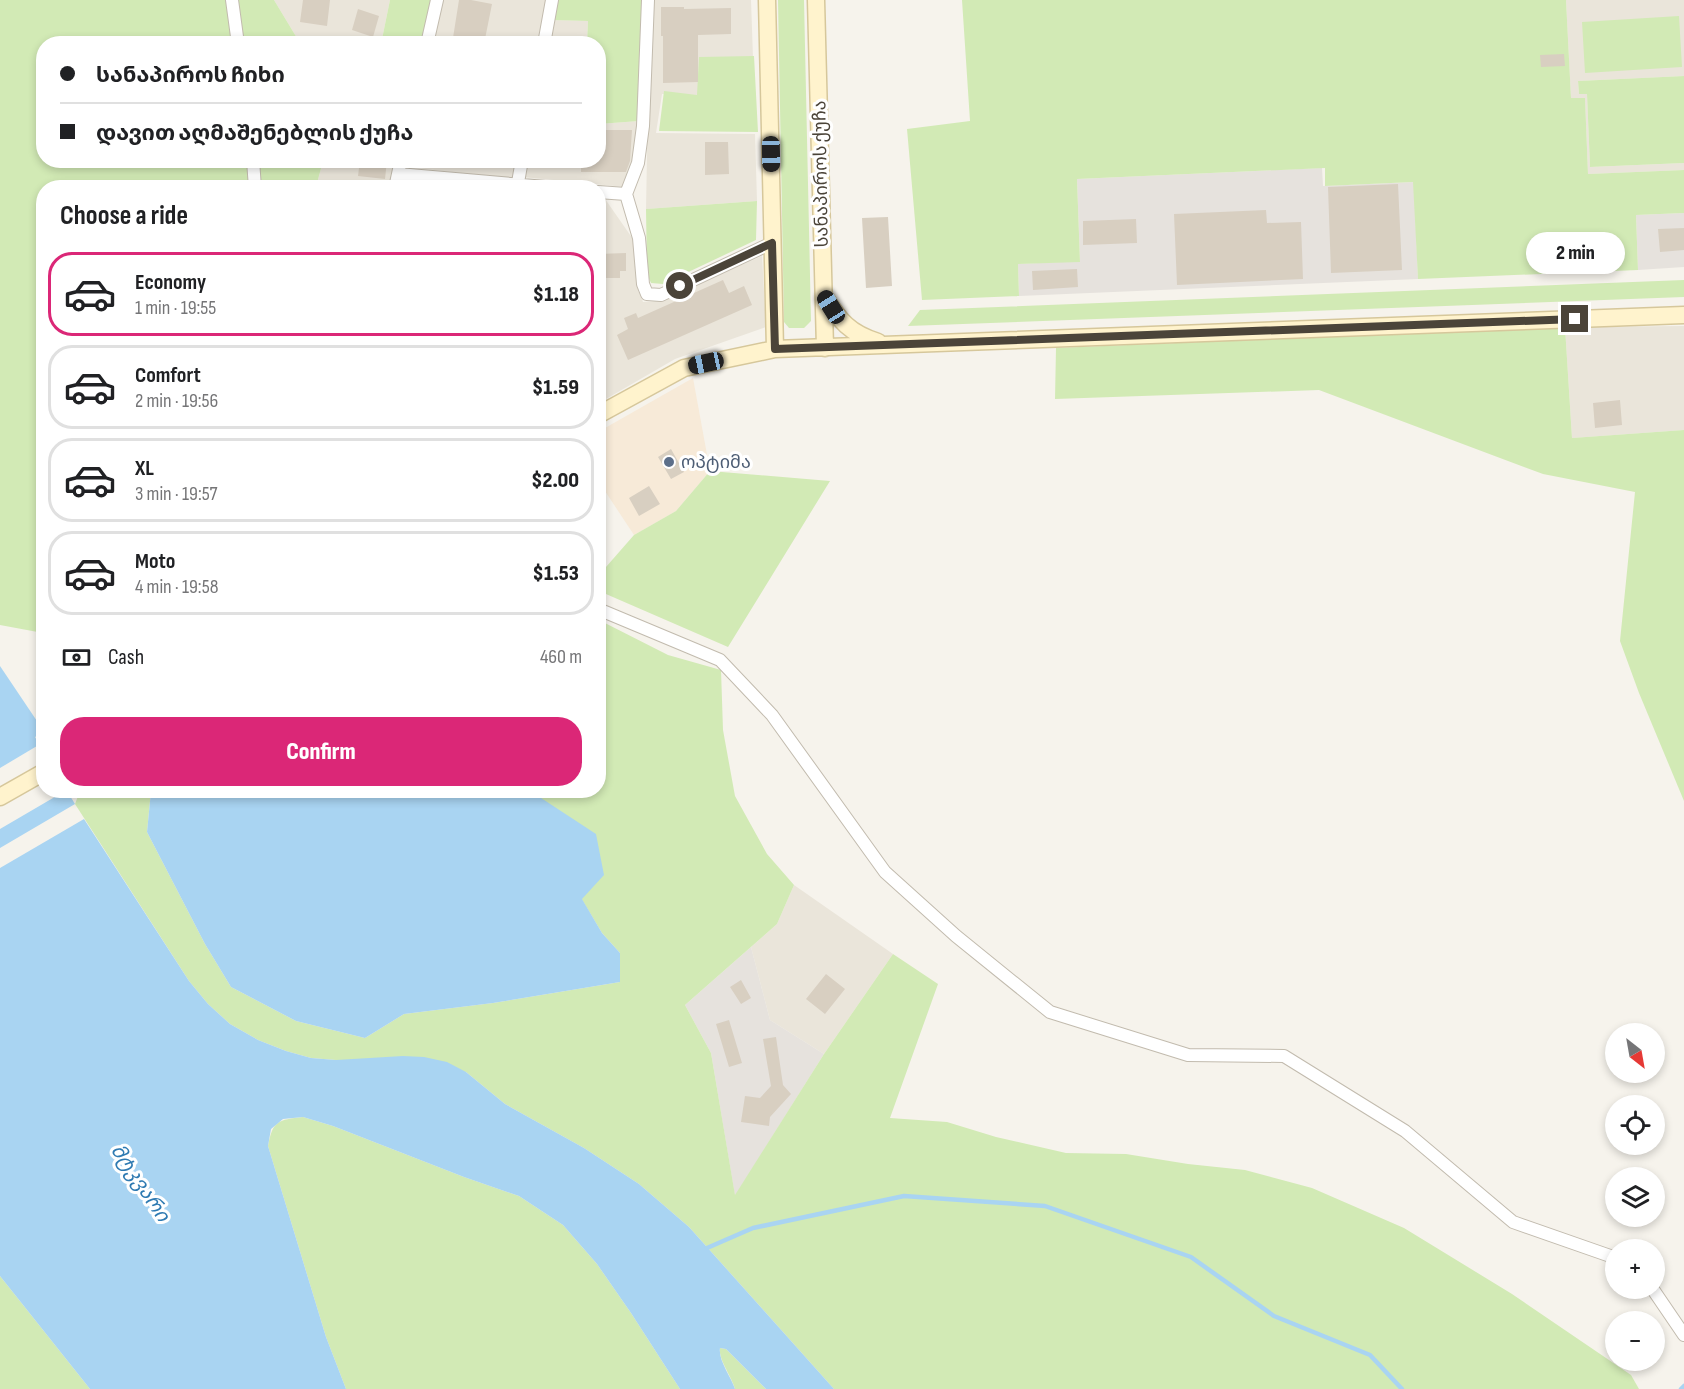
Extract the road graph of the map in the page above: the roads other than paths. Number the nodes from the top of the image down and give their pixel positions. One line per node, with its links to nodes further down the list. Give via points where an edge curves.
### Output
1 (231, 0): 7 (street)
2 (437, 0): 8 (street)
3 (552, 0): 9 (street)
4 (648, 0): 15 (street, via 643,126 638,163)
5 (767, 0): 16 (main road)
6 (816, 0): 17 (main road, სანაპიროს ქუჩა)
7 (237, 36)
8 (429, 36)
9 (545, 36)
10 (399, 168): 11 (street)
11 (398, 174): 12 (street); 13 (street)
12 (397, 180)
13 (458, 180)
14 (606, 193): 15 (street)
15 (626, 194): 16 (street, via 639,238 647,294 661,295)
16 (772, 243): 21 (main road)
17 (824, 295): 19 (main road, via 838,319 861,337); 20 (main road, სანაპიროს ქუჩა)
18 (1684, 315): 19 (main road)
19 (888, 345): 20 (main road)
20 (825, 348): 21 (main road)
21 (775, 349): 22 (main road, via 684,368)
22 (606, 411)
23 (606, 612): 26 (street, via 720,660 772,715 885,872 1050,1012 1188,1055 1284,1056 1405,1131 1513,1222)
24 (36, 777): 25 (main road)
25 (0, 797)
26 (1605, 1254)
27 (1659, 1299): 28 (street)
28 (1684, 1335)

